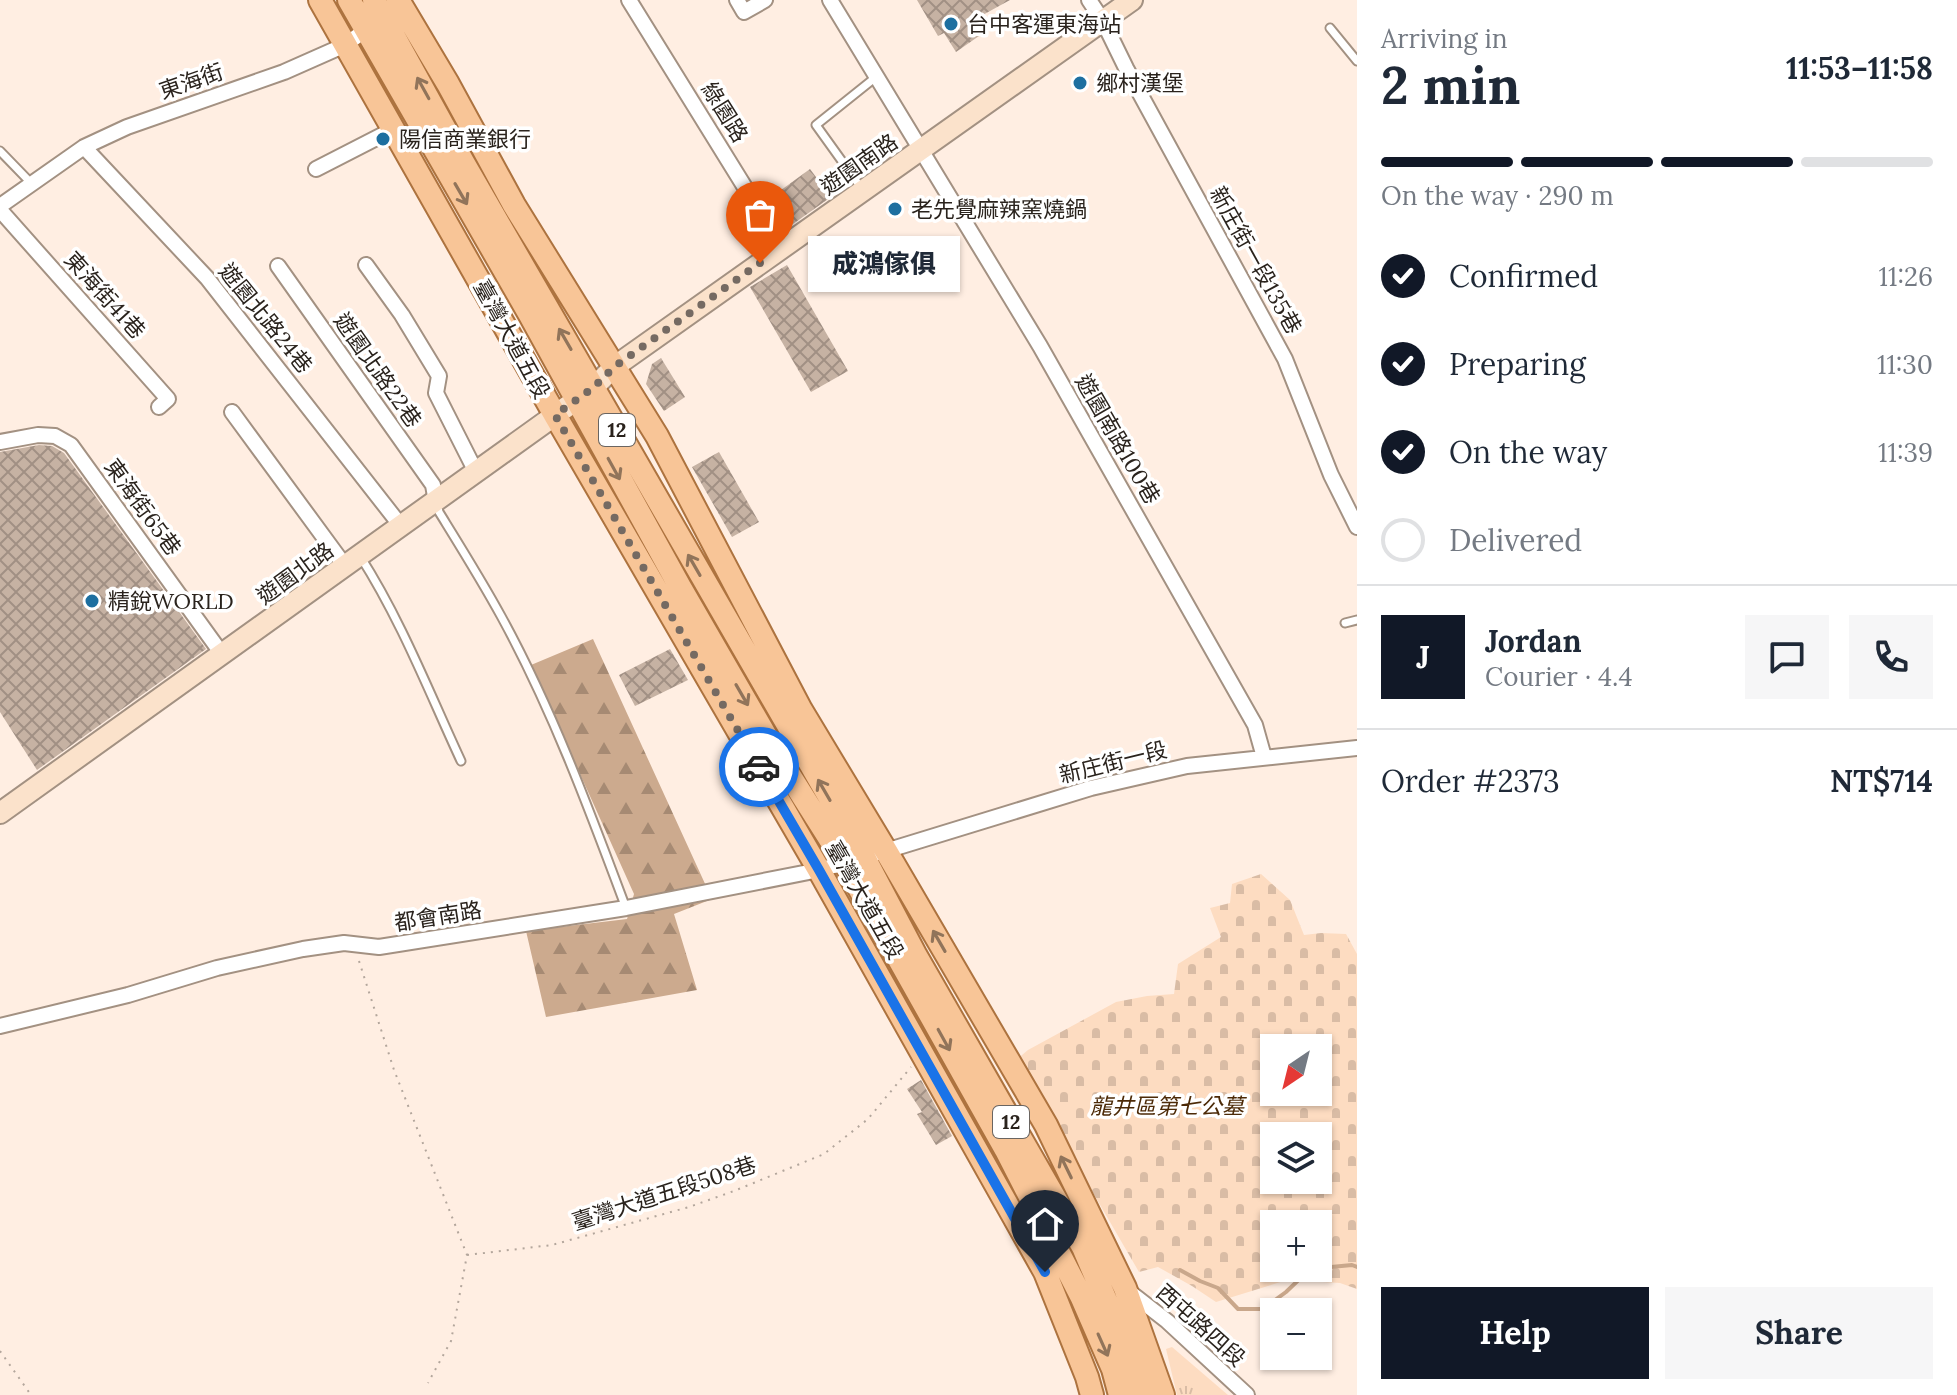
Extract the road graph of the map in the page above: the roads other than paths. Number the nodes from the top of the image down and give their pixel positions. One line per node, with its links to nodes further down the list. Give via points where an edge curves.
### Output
1 (320, 0): 12 (main road, 臺灣大道五段 / 12)
2 (349, 0): 9 (main road, 臺灣大道五段 / 12)
3 (629, 0): 23 (street, 綠園路)
4 (737, 0): 5 (street, via 744,12)
5 (765, 0)
6 (830, 0): 14 (street, 遊園南路100巷)
7 (1089, 0): 10 (street, 新庄街一段135巷)
8 (1132, 0): 10 (street, 遊園南路)
9 (385, 11): 12 (street, 東海街); 26 (main road, 臺灣大道五段 / 12, via 448,84 514,205); 27 (main road, 臺灣大道五段 / 12, via 522,301)
10 (1103, 21): 17 (street, 遊園南路); 35 (street, 新庄街一段135巷, via 1285,359)
11 (1330, 28): 13 (lane)
12 (345, 45): 15 (main road, 臺灣大道五段 / 12); 16 (street, 東海街)
13 (1357, 61)
14 (877, 76): 17 (street, 遊園南路100巷); 21 (lane, via 816,125)
15 (394, 129): 19 (street); 30 (main road, 臺灣大道五段 / 12)
16 (84, 147): 20 (street, 東海街); 34 (street, 遊園北路24巷, via 207,278)
17 (921, 150): 21 (street, 遊園南路); 41 (street, 遊園南路100巷, via 1040,346 1255,725)
18 (0, 151): 20 (lane)
19 (316, 169)
20 (32, 184): 22 (street, 東海街)
21 (863, 190): 23 (street, 遊園南路)
22 (0, 208): 28 (street, 東海街41巷, via 168,399)
23 (785, 246): 26 (street, 遊園南路)
24 (366, 265): 32 (street, via 439,376 436,393)
25 (278, 266): 33 (street, 遊園北路22巷, via 433,485)
26 (614, 367): 27 (street, 遊園北路); 44 (main road, 臺灣大道五段 / 12, one-way to 26, via 801,710 657,436)
27 (585, 394): 30 (street, 遊園北路); 45 (main road, 臺灣大道五段 / 12, via 764,732)
28 (159, 407)
29 (232, 412): 36 (street)
30 (555, 415): 32 (street, 遊園北路); 46 (main road, 臺灣大道五段 / 12)
31 (0, 442): 39 (street, 東海街65巷, via 38,435 71,445)
32 (476, 472): 33 (street, 遊園北路)
33 (436, 502): 34 (street, 遊園北路); 47 (lane, via 550,715)
34 (401, 526): 36 (street, 遊園北路)
35 (1357, 527)
36 (352, 561): 39 (street, 遊園北路); 42 (lane, via 375,580)
37 (1357, 620): 38 (lane)
38 (1345, 623)
39 (222, 654): 43 (street, 遊園北路)
40 (1357, 748): 41 (street, 新庄街一段)
41 (1264, 757): 44 (street, 新庄街一段, via 1187,766 1091,788)
42 (461, 761)
43 (0, 813)
44 (886, 851): 45 (street, 都會南路); 50 (main road, 臺灣大道五段 / 12, one-way to 44, via 1046,1125)
45 (854, 860): 46 (street, 都會南路); 49 (main road, 臺灣大道五段 / 12, via 916,956); 52 (main road, 臺灣大道五段 / 12, one-way to 52, via 1064,1261)
46 (819, 870): 47 (street, 都會南路); 51 (main road, 臺灣大道五段 / 12, via 1045,1272)
47 (626, 908): 48 (street, 都會南路, via 379,947 344,943 303,949)
48 (0, 1026)
49 (1083, 1247): 50 (street); 53 (main road, 臺灣大道五段 / 12)
50 (1125, 1288): 54 (main road, 臺灣大道五段 / 12); 55 (street, 西屯路四段)
51 (1092, 1395)
52 (1120, 1395)
53 (1142, 1395)
54 (1163, 1395)
55 (1247, 1395)

